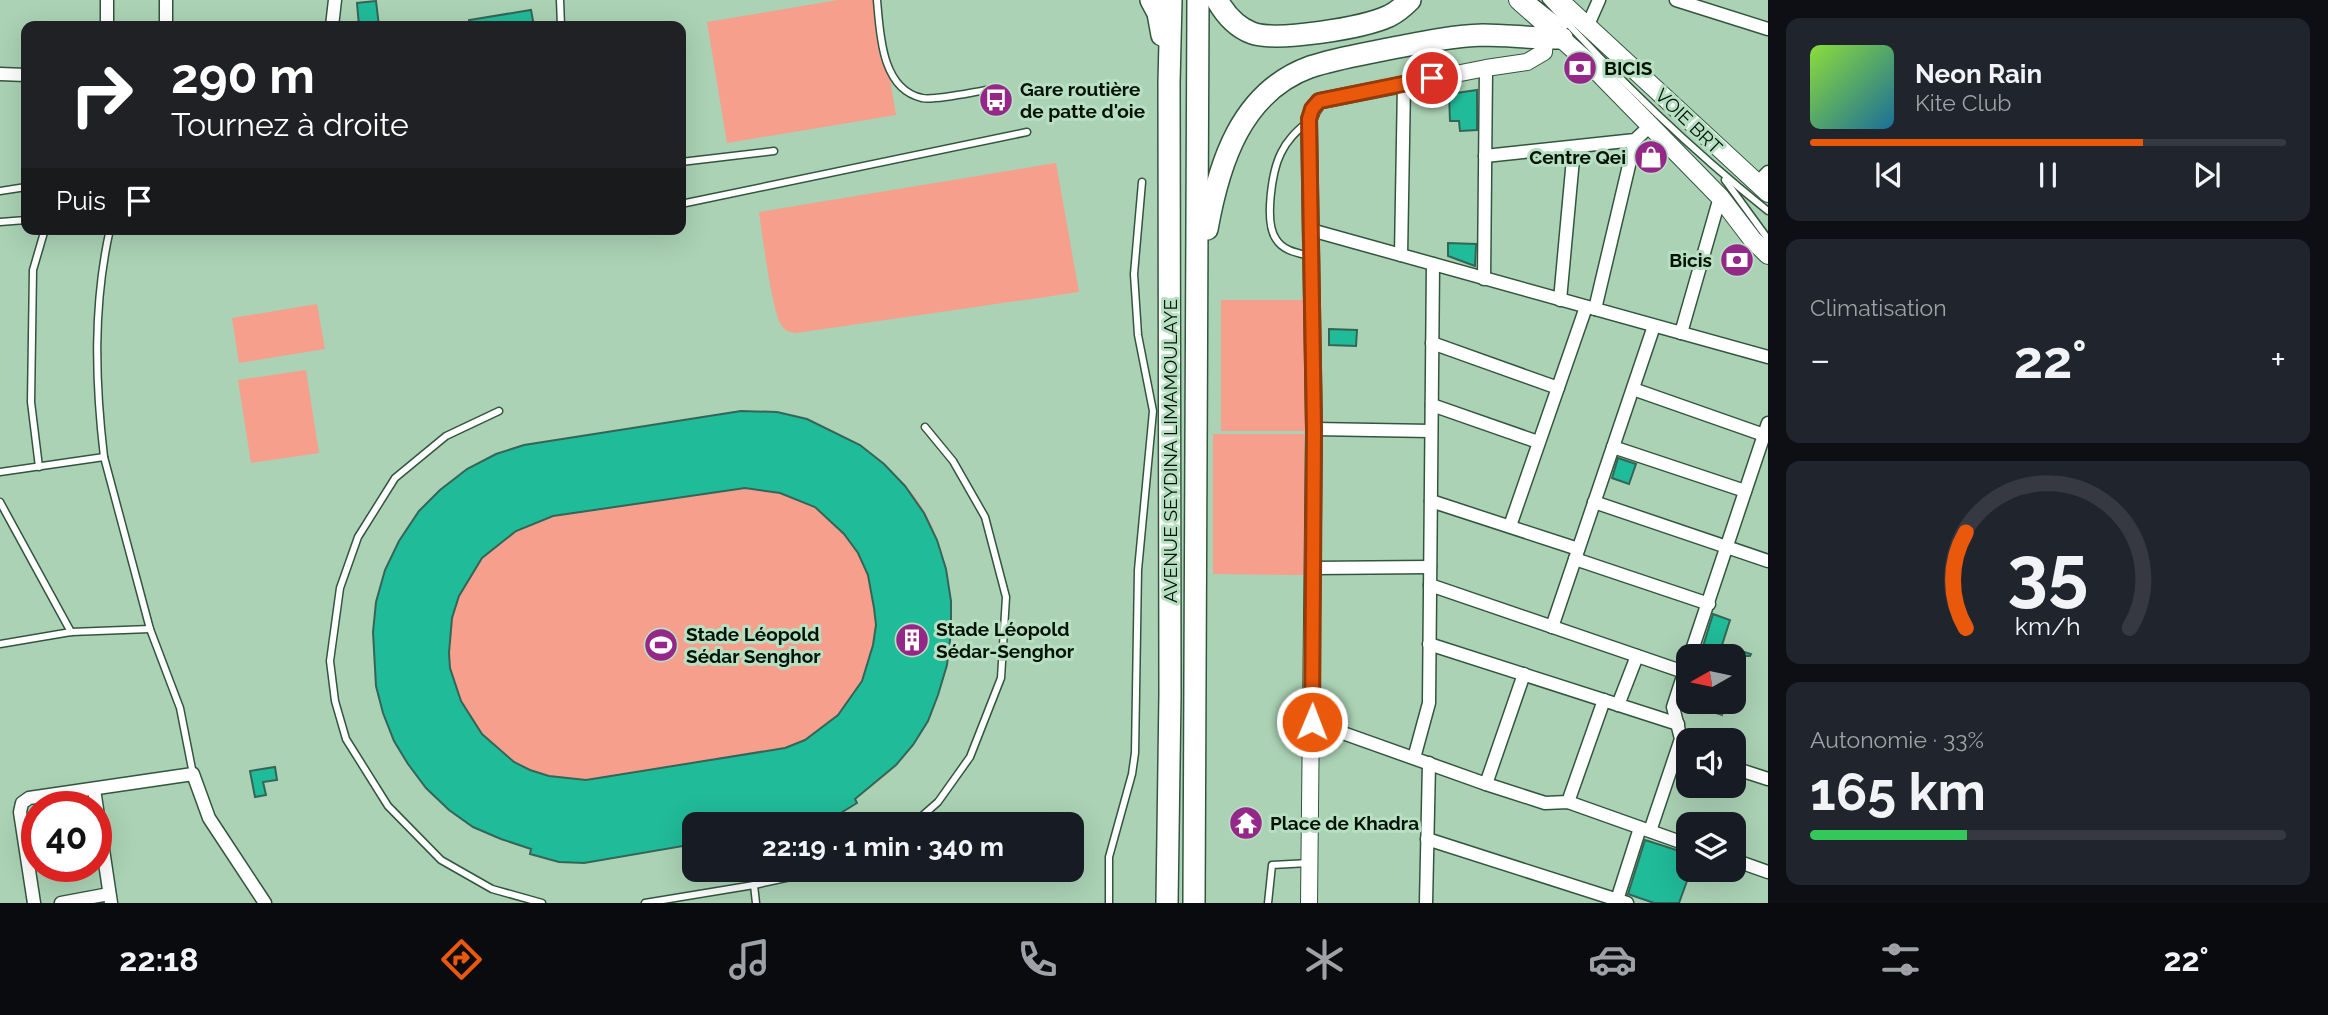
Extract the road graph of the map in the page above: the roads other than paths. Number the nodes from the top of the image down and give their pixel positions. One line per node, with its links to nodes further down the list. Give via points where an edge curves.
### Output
1 (107, 0): 17 (street)
2 (166, 0): 18 (street)
3 (335, 0): 19 (street)
4 (559, 0): 20 (lane)
5 (877, 0): 28 (lane, via 880,39 892,75 907,92 924,99)
6 (1151, 0): 26 (highway, via 1158,13)
7 (1171, 0): 26 (highway, AVENUE SEYDINA LIMAMOULAYE)
8 (1198, 0): 56 (highway, AVENUE SEYDINA LIMAMOULAYE)
9 (1217, 0): 10 (highway, via 1242,28 1283,37 1373,22)
10 (1410, 0)
11 (1518, 0): 22 (main road)
12 (1532, 0): 22 (lane, VOIE BRT)
13 (1546, 0): 22 (lane, VOIE BRT)
14 (1559, 0): 22 (main road)
15 (1599, 0): 22 (street)
16 (1676, 0): 21 (street)
17 (107, 21)
18 (166, 21)
19 (333, 21)
20 (561, 21)
21 (1768, 29)
22 (1568, 34): 23 (street, via 1535,59); 30 (main road); 37 (lane, VOIE BRT); 39 (main road); 56 (highway, via 1459,37 1341,58 1280,82 1261,97 1229,146)
23 (1486, 68): 27 (street); 35 (street)
24 (0, 74): 25 (street)
25 (21, 75)
26 (1169, 83): 119 (highway, AVENUE SEYDINA LIMAMOULAYE)
27 (1404, 83): 29 (street, via 1319,101); 51 (street)
28 (987, 90)
29 (1309, 119): 47 (street); 53 (lane, via 1289,138 1280,155 1269,219 1275,239 1285,249)
30 (1650, 126): 32 (street); 42 (main road)
31 (1027, 132): 43 (lane)
32 (1635, 140): 33 (street); 58 (street)
33 (1574, 148): 35 (street); 57 (street)
34 (774, 151): 36 (lane)
35 (1485, 156): 55 (street)
36 (686, 161)
37 (1720, 173): 44 (lane, VOIE BRT); 50 (lane, VOIE BRT)
38 (1142, 182): 131 (lane, via 1134,274 1153,411 1138,570 1135,753 1109,857)
39 (1765, 182)
40 (21, 188): 41 (lane)
41 (0, 191)
42 (1720, 197): 52 (main road); 60 (street)
43 (686, 203)
44 (1768, 211)
45 (21, 220): 46 (lane)
46 (0, 222)
47 (1311, 230): 51 (street); 53 (street)
48 (43, 235): 74 (lane, via 33,270 31,402)
49 (109, 235): 73 (lane, via 97,302 98,404)
50 (1768, 239)
51 (1401, 255): 54 (street)
52 (1768, 255)
53 (1312, 257): 68 (street)
54 (1433, 264): 55 (street); 61 (street)
55 (1484, 279): 57 (street)
56 (1197, 286): 134 (highway, AVENUE SEYDINA LIMAMOULAYE)
57 (1560, 300): 58 (street)
58 (1590, 308): 59 (street); 63 (street)
59 (1654, 326): 60 (street); 64 (street)
60 (1681, 333): 62 (street)
61 (1432, 343): 63 (street); 65 (street)
62 (1768, 358)
63 (1558, 388): 71 (street)
64 (1633, 389): 69 (street); 72 (street)
65 (1432, 405): 70 (street); 71 (street)
66 (499, 411): 128 (lane, via 446,436 396,478 358,537 340,588 330,661 345,739 388,806 441,860 492,889)
67 (925, 427): 112 (lane, via 953,461 985,517 1006,597 1001,678 970,757)
68 (1314, 429): 70 (street); 85 (street)
69 (1766, 429): 76 (street)
70 (1432, 431): 77 (street)
71 (1538, 442): 80 (street)
72 (1613, 447): 76 (street); 79 (street)
73 (104, 457): 74 (lane); 89 (lane)
74 (39, 467): 75 (lane)
75 (0, 472)
76 (1745, 491): 81 (street)
77 (1431, 501): 80 (street); 84 (street)
78 (0, 502): 90 (lane)
79 (1594, 502): 81 (street); 82 (street)
80 (1510, 526): 82 (street)
81 (1727, 549): 83 (street); 87 (street)
82 (1577, 554): 87 (street); 88 (street)
83 (1768, 561)
84 (1430, 566): 85 (street); 86 (street)
85 (1313, 568): 100 (street)
86 (1430, 584): 88 (street); 92 (street)
87 (1709, 604): 93 (street)
88 (1552, 627): 94 (street)
89 (150, 629): 90 (lane); 107 (lane, via 180,708)
90 (71, 632): 91 (lane)
91 (0, 644)
92 (1430, 644): 96 (street); 103 (street, via 1429,704)
93 (1695, 644)
94 (1637, 656): 95 (street); 99 (street)
95 (1676, 661)
96 (1524, 674): 97 (street); 109 (street)
97 (1604, 700): 99 (street); 111 (street)
98 (1676, 700): 101 (street)
99 (1618, 705): 101 (street)
100 (1312, 722): 103 (street); 116 (street)
101 (1678, 724): 102 (street)
102 (1679, 728)
103 (1414, 758): 104 (street)
104 (1429, 763): 109 (street); 114 (street)
105 (1676, 766): 113 (street)
106 (1746, 772): 108 (street)
107 (193, 774): 110 (street); 127 (street, via 209,818)
108 (1768, 779)
109 (1486, 785): 111 (street, via 1545,803)
110 (94, 789): 122 (street); 125 (street, via 29,798 22,803)
111 (1568, 802): 113 (street)
112 (927, 812)
113 (1645, 830): 115 (street); 124 (street)
114 (1427, 839): 124 (street); 137 (street)
115 (1676, 841)
116 (1310, 863): 135 (lane, via 1272,865); 136 (street)
117 (1746, 864): 118 (street)
118 (1768, 872)
119 (1167, 880): 132 (street); 133 (highway, AVENUE SEYDINA LIMAMOULAYE)
120 (768, 882): 121 (lane)
121 (754, 885): 123 (lane); 130 (lane)
122 (110, 898): 126 (street)
123 (685, 900): 129 (lane)
124 (1620, 902)
125 (34, 903)
126 (61, 903)
127 (265, 903)
128 (542, 903)
129 (645, 903)
130 (756, 903)
131 (1109, 903)
132 (1161, 903)
133 (1167, 903)
134 (1194, 903)
135 (1268, 903)
136 (1309, 903)
137 (1426, 903)

